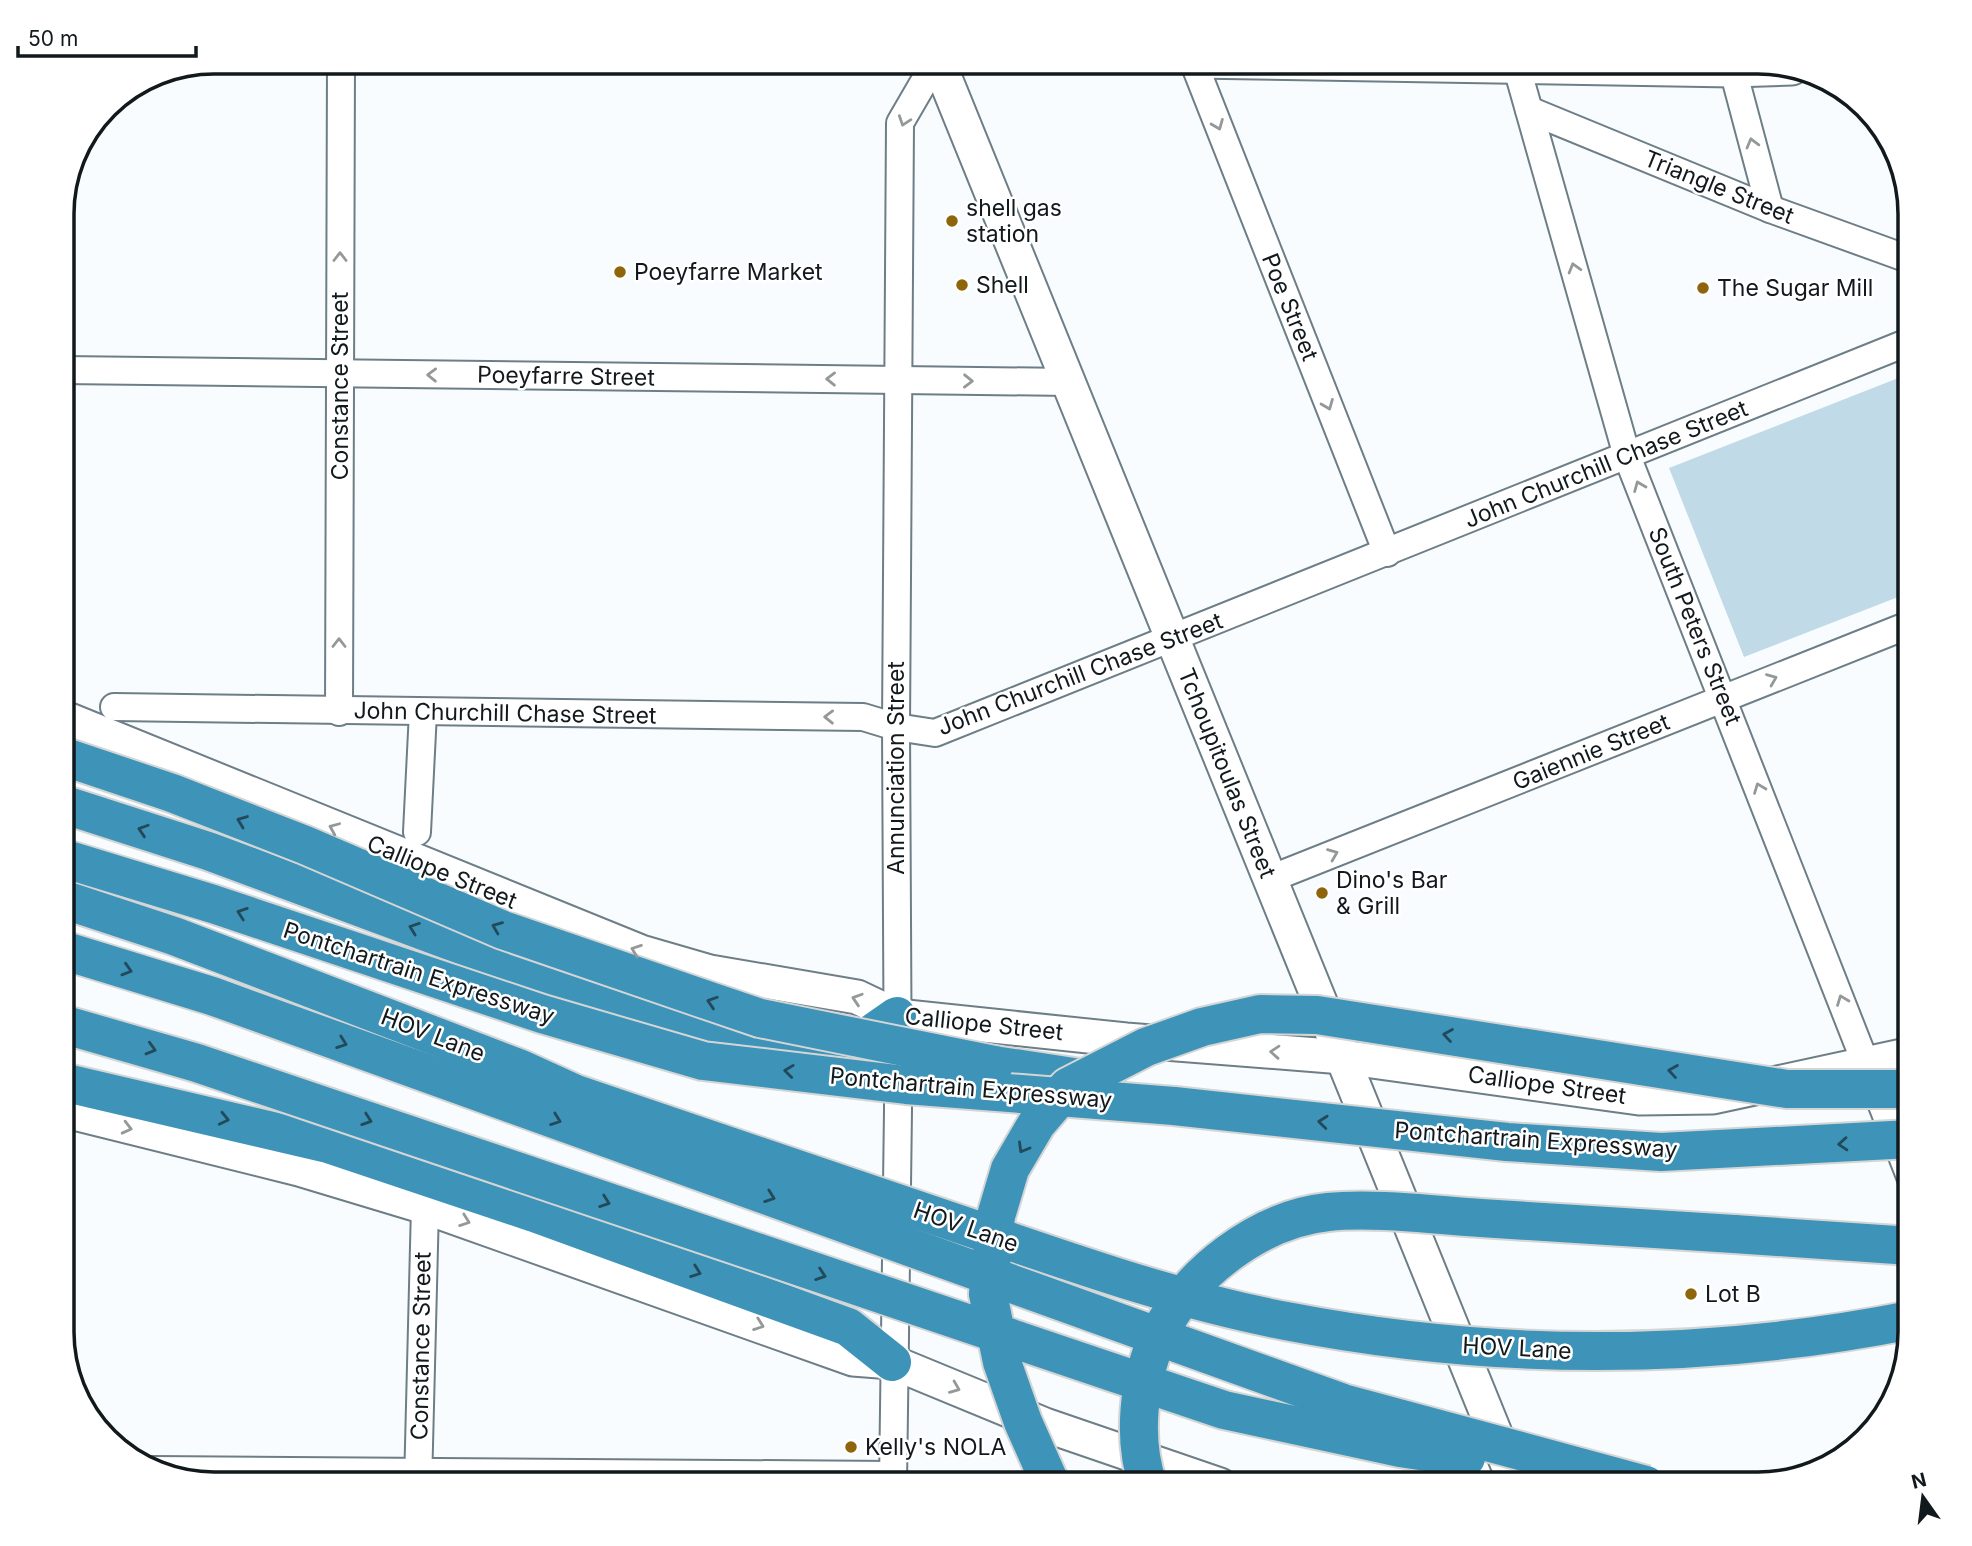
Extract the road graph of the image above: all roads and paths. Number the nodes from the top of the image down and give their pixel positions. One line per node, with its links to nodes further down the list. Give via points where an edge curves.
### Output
1 (341, 73): 12 (street, Constance Street, one-way to 1)
2 (930, 73): 13 (street, Annunciation Street, one-way to 13, via 900,123)
3 (942, 73): 14 (street, Tchoupitoulas Street)
4 (1198, 73): 16 (street, Poe Street, one-way to 16)
5 (1519, 73): 7 (street, South Peters Street)
6 (1734, 73): 8 (street, one-way to 6)
7 (1529, 110): 8 (street, Triangle Street); 15 (street, South Peters Street, one-way to 7)
8 (1770, 209): 9 (street, Triangle Street)
9 (1898, 255)
10 (1898, 346): 15 (street, John Churchill Chase Street)
11 (74, 370): 12 (street, Poeyfarre Street)
12 (340, 374): 13 (street, Poeyfarre Street, one-way to 12); 21 (street, Constance Street, one-way to 12)
13 (899, 380): 14 (street, Poeyfarre Street, one-way to 14); 24 (street, Annunciation Street)
14 (1070, 382): 18 (street, Tchoupitoulas Street)
15 (1628, 456): 16 (street, John Churchill Chase Street); 19 (street, South Peters Street, one-way to 15)
16 (1387, 553): 18 (street, John Churchill Chase Street)
17 (1898, 629): 19 (street, Gaiennie Street, one-way to 17)
18 (1173, 640): 24 (street, John Churchill Chase Street, via 935,733); 29 (street, Tchoupitoulas Street)
19 (1724, 698): 29 (street, Gaiennie Street, one-way to 19); 36 (street, South Peters Street, one-way to 19)
20 (114, 707): 21 (street, John Churchill Chase Street)
21 (339, 712): 22 (street, John Churchill Chase Street)
22 (423, 712): 24 (street, John Churchill Chase Street, one-way to 22, via 863,717); 27 (street)
23 (74, 722): 32 (street, Calliope Street, one-way to 23, via 857,997 710,972 640,952)
24 (895, 727): 32 (street, Annunciation Street)
25 (74, 759): 39 (highway, one-way to 25, bridge, via 1097,1079 954,1058 760,1018 503,930 269,831)
26 (74, 808): 32 (highway, one-way to 26, via 855,1045 783,1042 705,1028)
27 (417, 832)
28 (74, 862): 39 (highway, Pontchartrain Expressway, one-way to 28, bridge, via 906,1085 703,1061 542,1014)
29 (1270, 879): 34 (street, Tchoupitoulas Street)
30 (74, 903): 45 (highway, HOV Lane, bridge, via 187,941 576,1094 1189,1299 1285,1321 1486,1349 1686,1350)
31 (74, 954): 54 (highway, one-way to 54, bridge, via 212,996 1343,1403)
32 (897, 1016): 34 (street, Calliope Street, one-way to 32); 46 (street, Annunciation Street)
33 (74, 1027): 53 (highway, one-way to 53, bridge, via 197,1063 1224,1409 1400,1448)
34 (1343, 1057): 36 (street, Calliope Street, via 1639,1098 1713,1097); 52 (street, Tchoupitoulas Street)
35 (1898, 1057): 36 (street, Calliope Street)
36 (1867, 1064): 42 (street, South Peters Street)
37 (74, 1085): 46 (highway, one-way to 46, via 328,1144 534,1213 848,1327)
38 (1898, 1089): 49 (highway, one-way to 49, bridge, via 1787,1089 1317,1014 1260,1014 1202,1027 1146,1047 1068,1087 1037,1123 1010,1170 996,1216 988,1294 1002,1362)
39 (1174, 1106): 41 (highway, Pontchartrain Expressway, one-way to 39, bridge, via 1661,1153 1507,1142)
40 (74, 1113): 43 (street, one-way to 43, via 299,1169)
41 (1898, 1140)
42 (1898, 1145)
43 (425, 1207): 46 (street, one-way to 46, via 853,1359); 47 (street, Constance Street)
44 (1898, 1245): 50 (highway, bridge, via 1434,1214 1327,1212 1287,1222 1247,1241 1218,1262 1168,1316 1151,1352 1142,1390 1139,1428)
45 (1898, 1322)
46 (892, 1362): 48 (street, Annunciation Street); 51 (street, one-way to 51, via 1045,1425)
47 (418, 1472)
48 (892, 1472)
49 (1045, 1472)
50 (1146, 1472)
51 (1182, 1472)
52 (1511, 1472)
53 (1550, 1472)
54 (1598, 1472)

